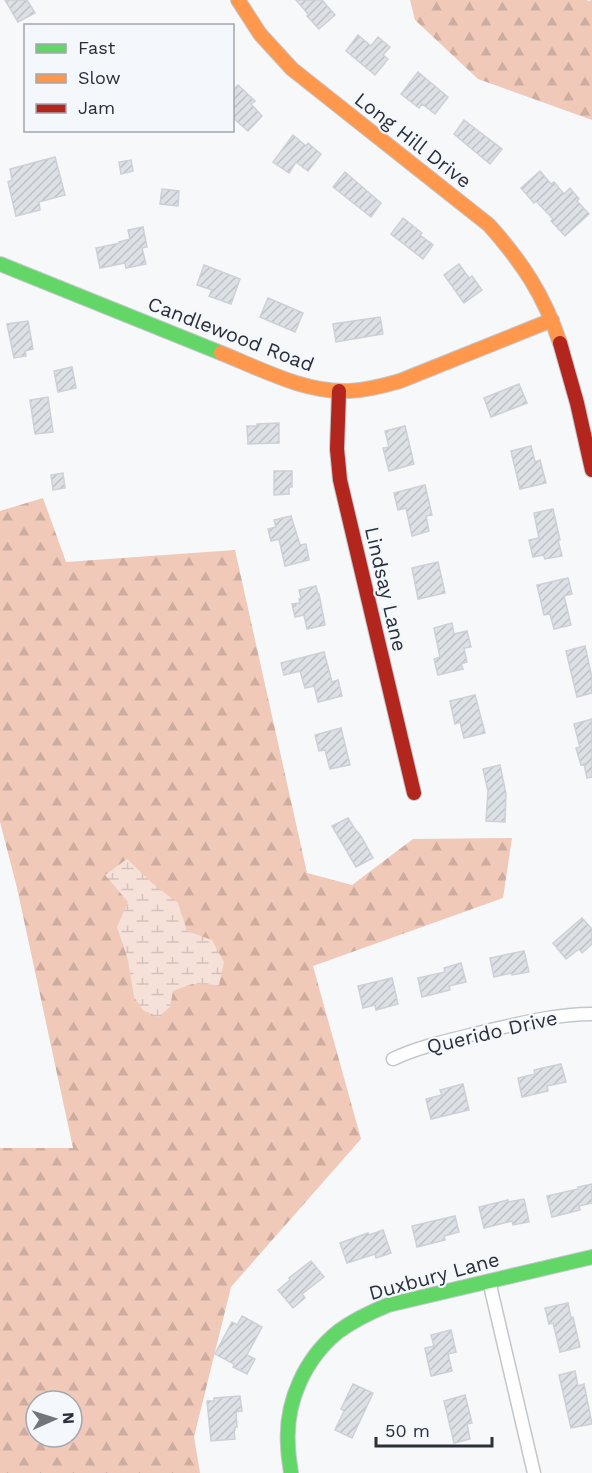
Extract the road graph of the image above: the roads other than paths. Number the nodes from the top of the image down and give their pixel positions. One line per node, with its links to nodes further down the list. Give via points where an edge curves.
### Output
1 (238, 0): 3 (street, Long Hill Drive, via 260,34 292,69 505,241 530,276)
2 (0, 264): 4 (street, Candlewood Road, via 289,380)
3 (552, 320): 4 (street, Candlewood Road, via 402,380 370,389); 5 (street, Long Hill Drive, via 565,357)
4 (339, 391): 6 (street, Lindsay Lane, via 340,480)
5 (592, 470)
6 (414, 794)
7 (592, 1014): 8 (street, Querido Drive, via 540,1019 434,1044)
8 (393, 1059)
9 (592, 1257): 10 (street, Duxbury Lane)
10 (489, 1281): 11 (street, Duxbury Lane, via 373,1310 332,1335 305,1369 293,1400 287,1448); 12 (street)
11 (291, 1473)
12 (534, 1473)

